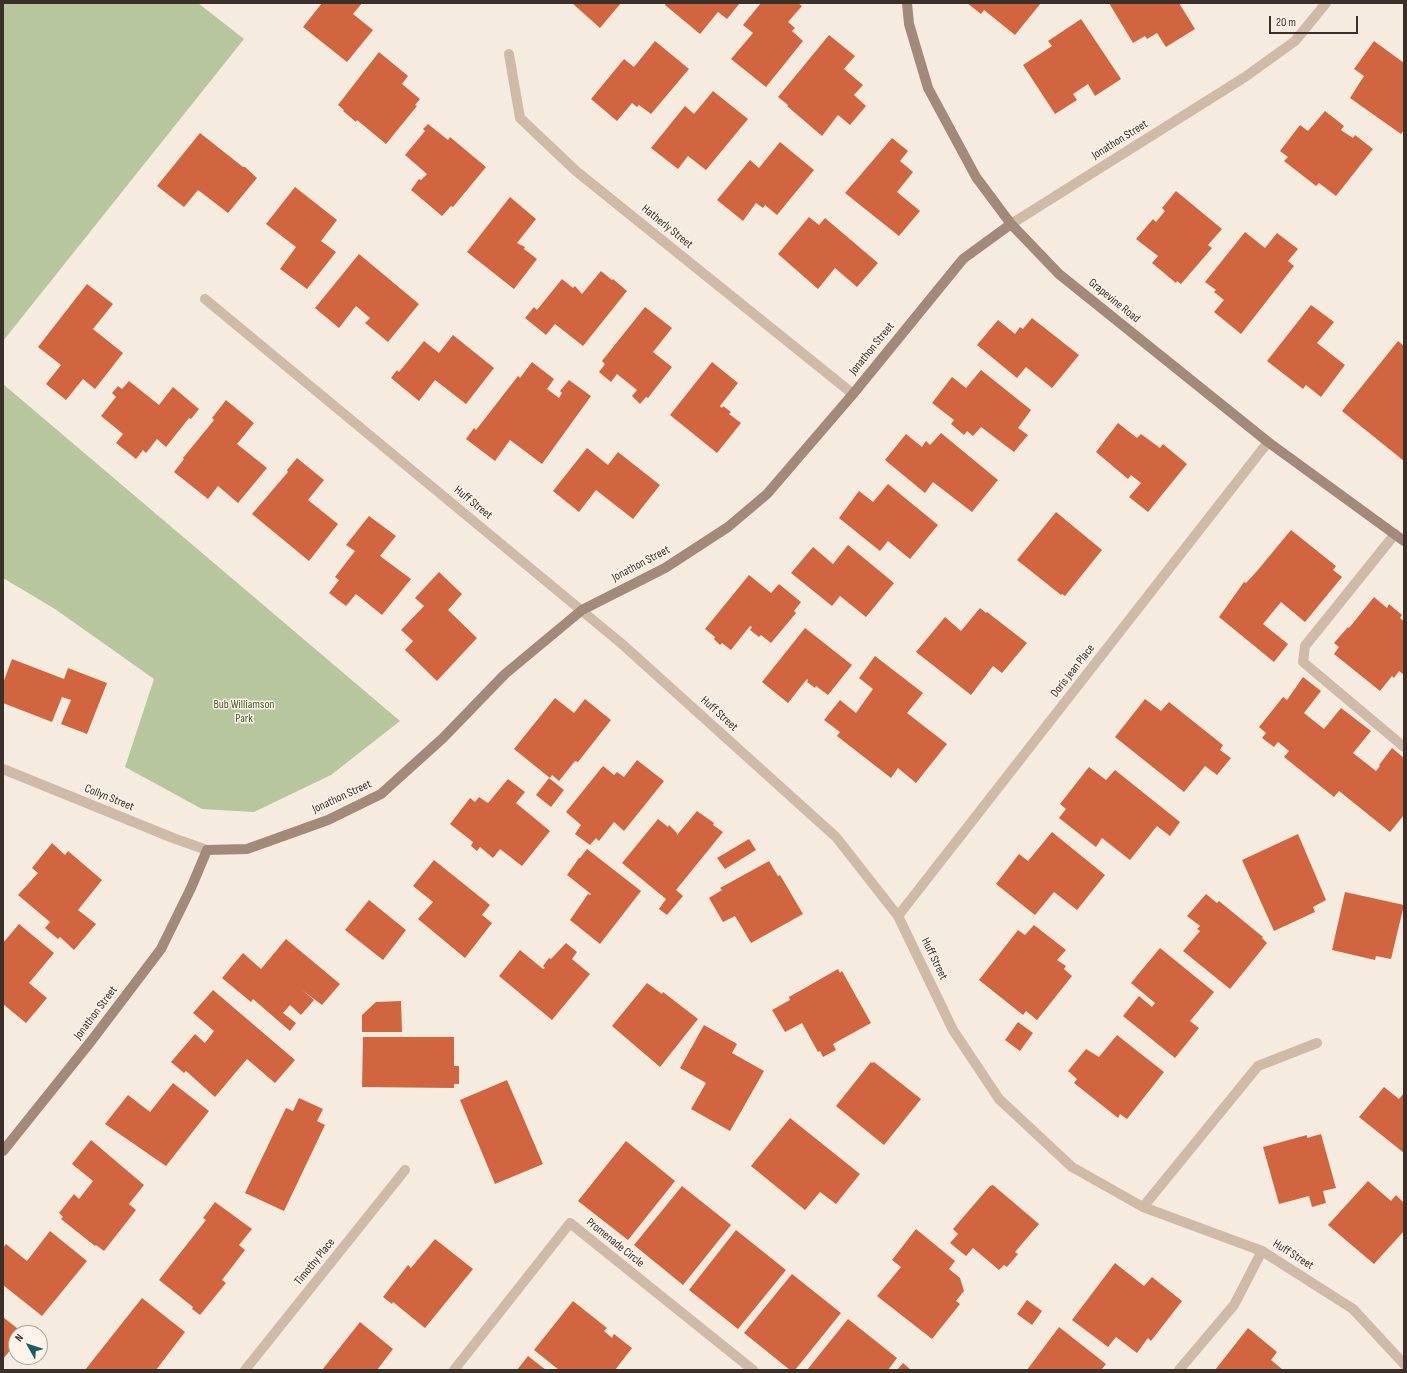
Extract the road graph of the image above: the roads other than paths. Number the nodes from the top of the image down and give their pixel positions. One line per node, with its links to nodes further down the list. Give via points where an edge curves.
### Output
1 (907, 3): 4 (street, Grapevine Road, via 909,24 928,88 976,177)
2 (1326, 3): 4 (street, Jonathon Street, via 1295,41 1245,77)
3 (509, 54): 6 (street, Hatherly Street, via 520,118 576,171)
4 (1011, 224): 6 (street, Jonathon Street, via 962,259); 7 (street, Grapevine Road, via 1059,274)
5 (204, 299): 10 (street, Huff Street)
6 (853, 394): 10 (street, Jonathon Street, via 767,494 728,527 665,568)
7 (1268, 442): 8 (street, Grapevine Road); 14 (street, Doris Jean Place)
8 (1395, 534): 9 (street, Grapevine Road); 11 (street, via 1305,646 1303,662)
9 (1404, 541)
10 (582, 610): 13 (street, Jonathon Street, via 505,674 443,738 381,794 328,820 247,849); 14 (street, Huff Street, via 836,837)
11 (1404, 747)
12 (3, 769): 13 (street, Collyn Street)
13 (207, 850): 16 (street, Jonathon Street, via 161,949)
14 (898, 916): 18 (street, Huff Street, via 954,1030 999,1099 1072,1167)
15 (1317, 1043): 18 (street, via 1258,1066)
16 (3, 1151)
17 (405, 1170): 21 (street, Timothy Place)
18 (1143, 1207): 19 (street, Huff Street)
19 (1262, 1251): 20 (street, Huff Street, via 1353,1309); 24 (street, via 1234,1305)
20 (1404, 1364)
21 (245, 1370)
22 (454, 1370): 23 (street, Promenade Circle, via 570,1223)
23 (753, 1370)
24 (1179, 1370)

